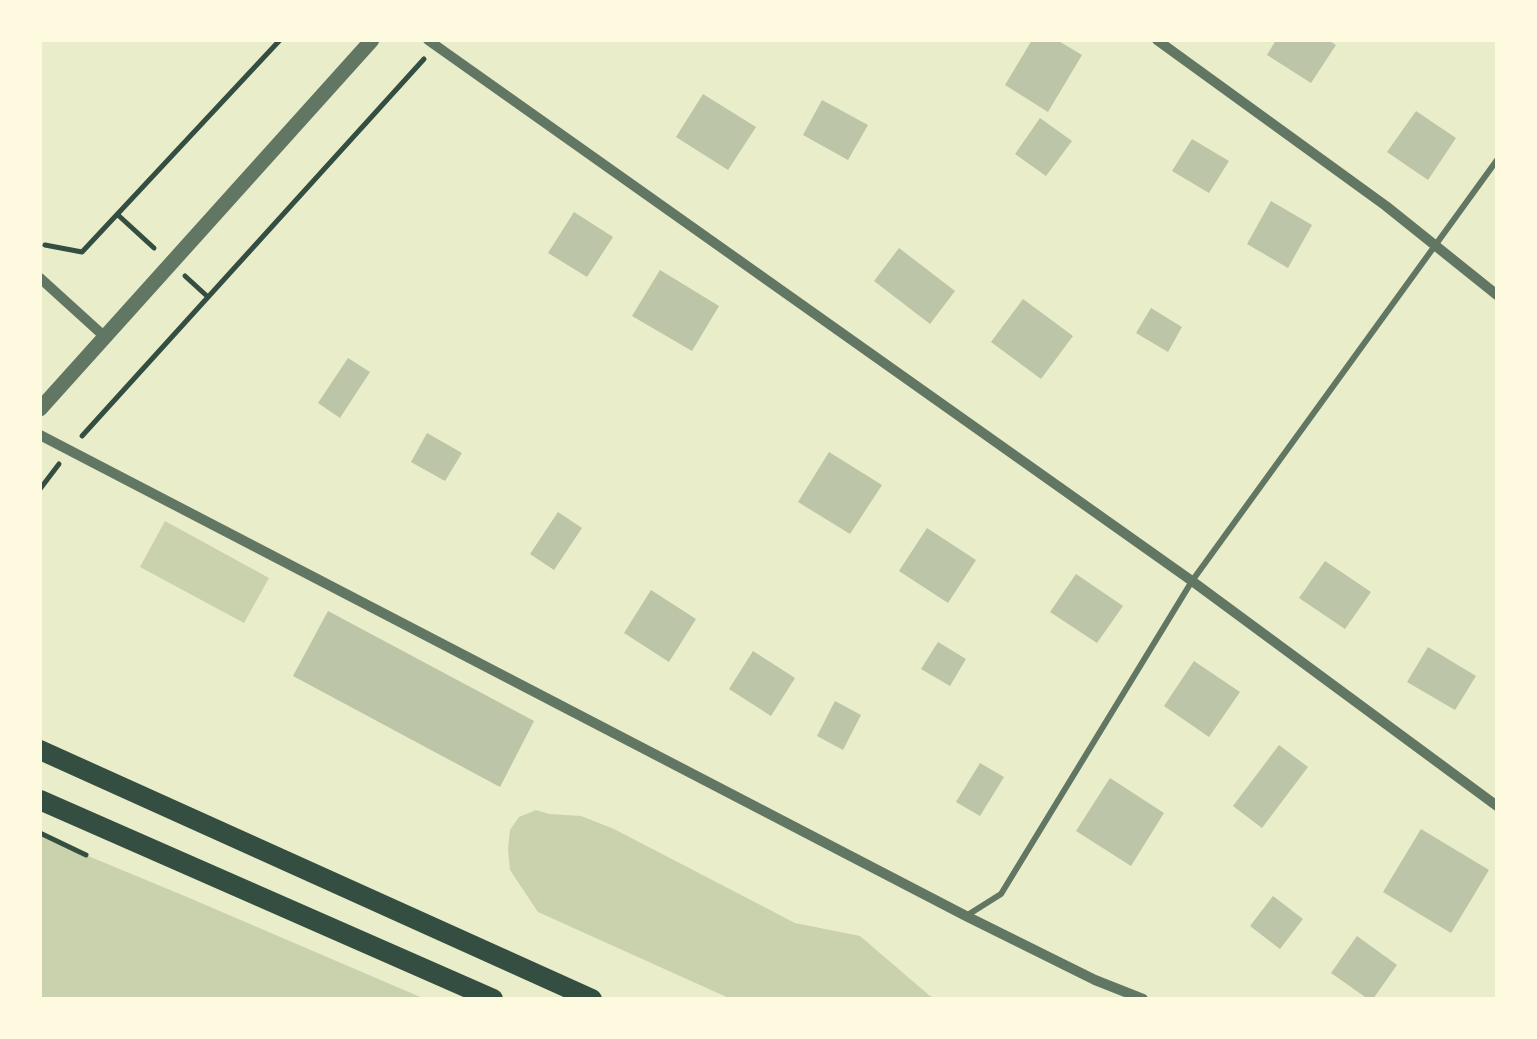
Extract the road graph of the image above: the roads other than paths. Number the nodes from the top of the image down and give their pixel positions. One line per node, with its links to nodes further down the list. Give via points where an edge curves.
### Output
1 (372, 40): 8 (street)
2 (1157, 40): 5 (street)
3 (432, 43): 11 (street)
4 (1497, 160): 5 (lane)
5 (1434, 247): 7 (street); 11 (lane)
6 (40, 278): 8 (street)
7 (1497, 295)
8 (104, 337): 9 (street)
9 (40, 409)
10 (40, 435): 15 (street)
11 (1192, 581): 14 (street); 15 (lane, via 1001,894)
12 (40, 750): 17 (main road)
13 (40, 800): 16 (main road)
14 (1497, 806)
15 (966, 916): 18 (street)
16 (493, 999)
17 (592, 999)
18 (1142, 999)

